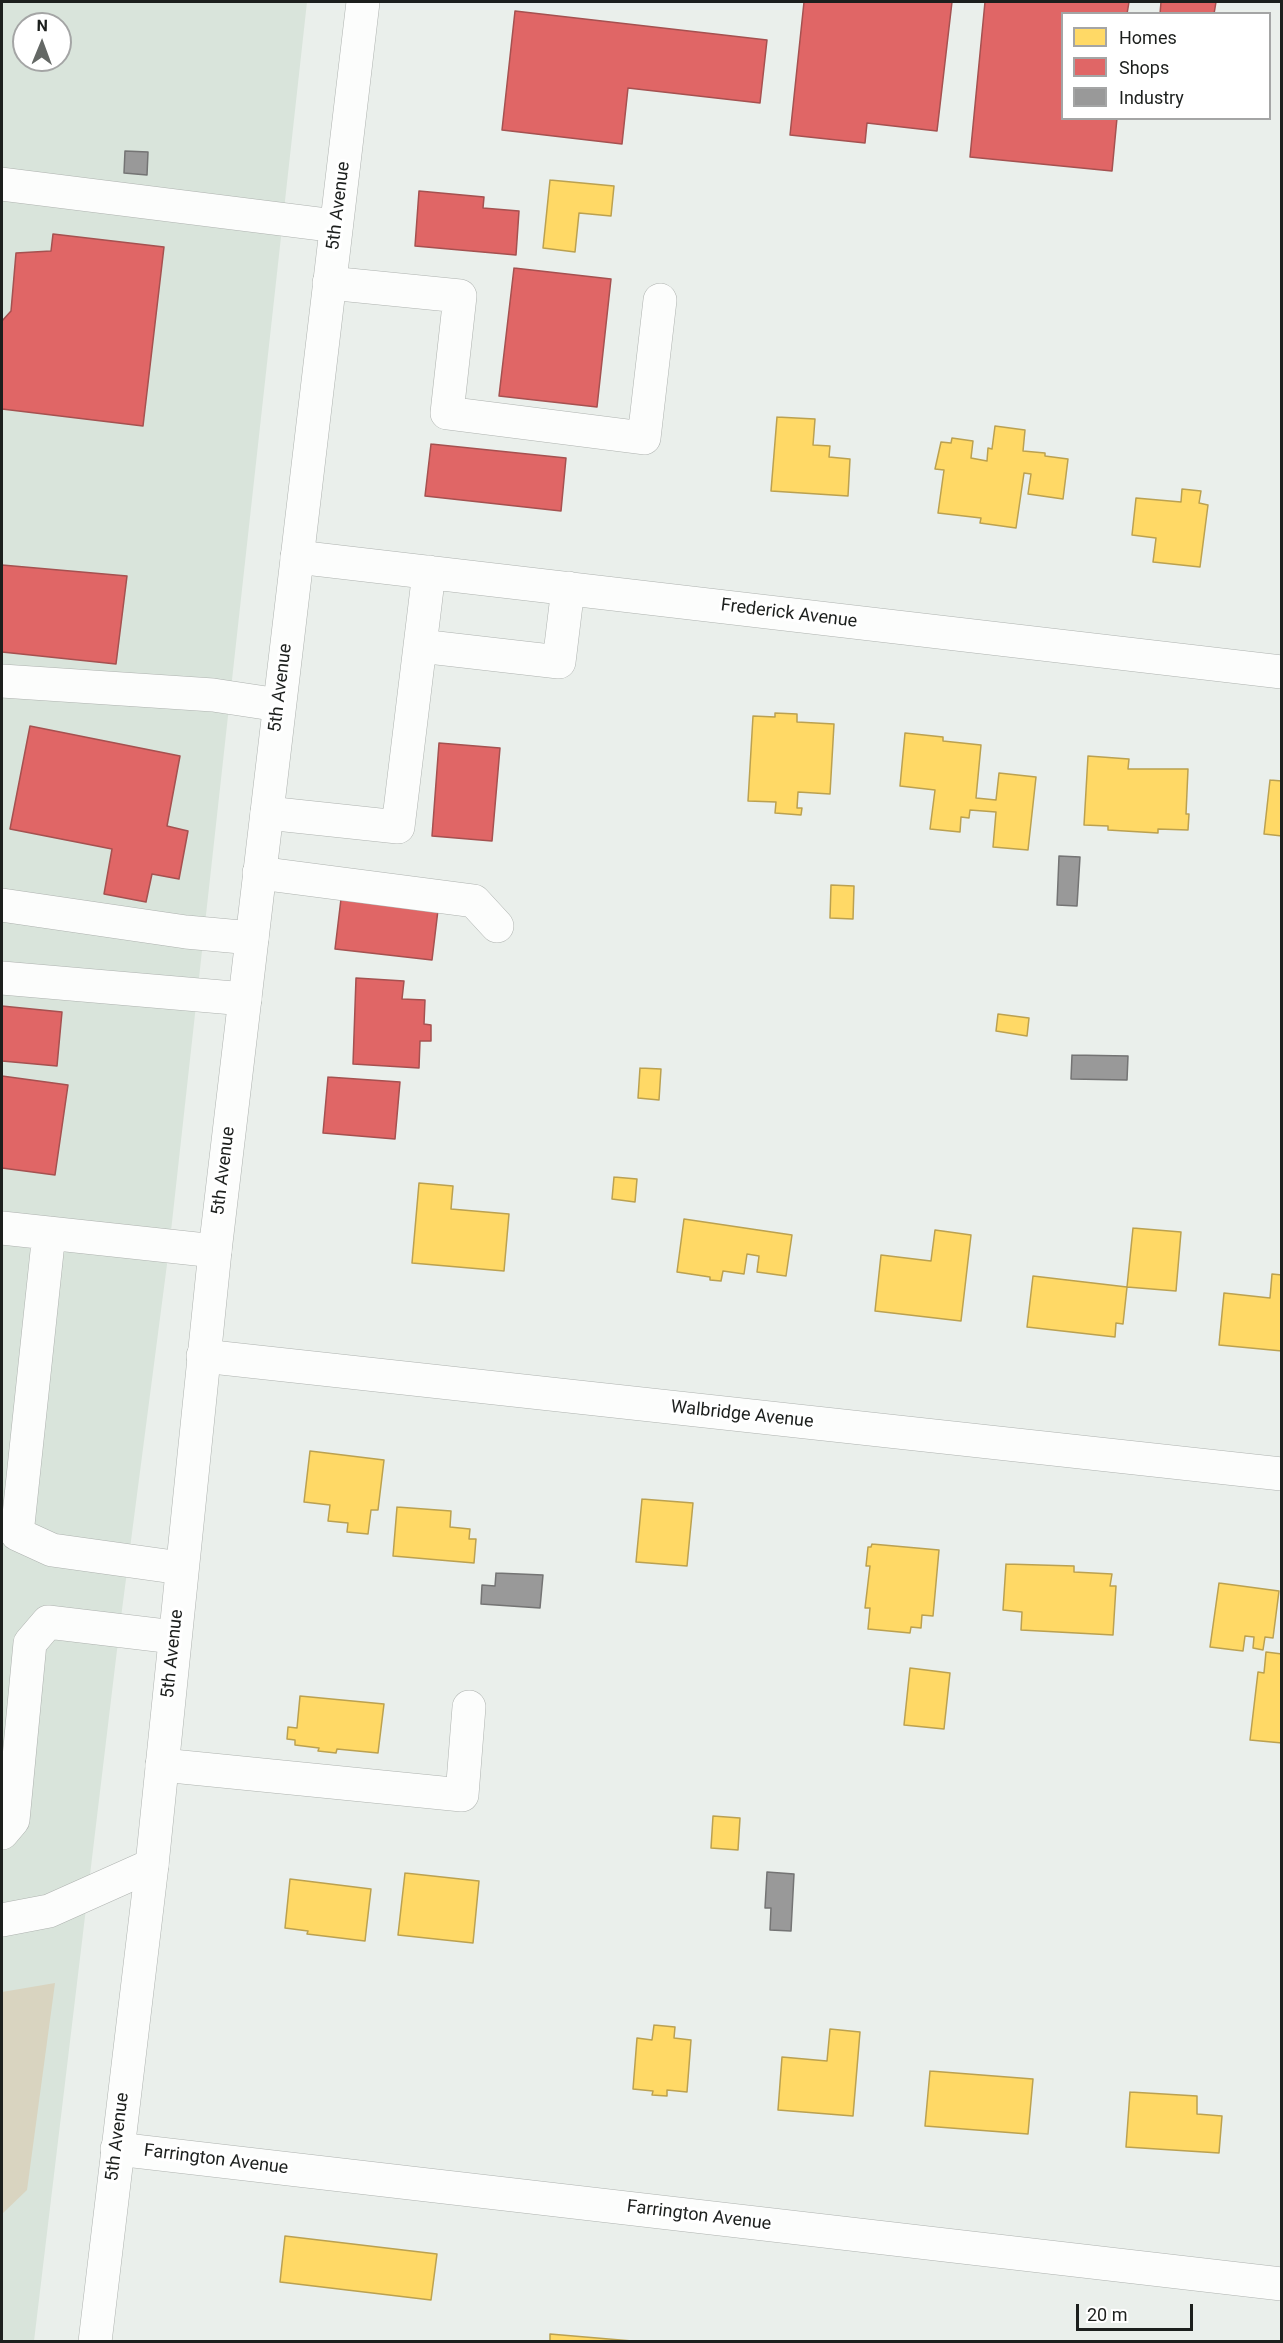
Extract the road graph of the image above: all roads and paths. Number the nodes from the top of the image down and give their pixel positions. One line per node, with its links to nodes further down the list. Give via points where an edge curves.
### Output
1 (363, 2): 3 (street, 5th Avenue)
2 (2, 184): 3 (street)
3 (336, 226): 4 (street, 5th Avenue)
4 (329, 283): 5 (street, via 460,296 447,413 644,438); 6 (street, 5th Avenue)
5 (660, 300)
6 (297, 557): 7 (street, Frederick Avenue); 12 (street, 5th Avenue)
7 (429, 572): 8 (street, Frederick Avenue); 9 (street)
8 (568, 588): 9 (street, via 559,662); 10 (street, Frederick Avenue)
9 (420, 646): 13 (street, via 398,827)
10 (1281, 672)
11 (2, 681): 12 (street, via 213,695)
12 (279, 705): 13 (street, 5th Avenue)
13 (267, 813): 14 (street, 5th Avenue)
14 (259, 873): 16 (street, via 474,901); 17 (street, 5th Avenue)
15 (2, 905): 17 (street)
16 (497, 926)
17 (252, 938): 19 (street, 5th Avenue)
18 (2, 978): 19 (street)
19 (245, 999): 22 (street, 5th Avenue)
20 (2, 1228): 21 (street)
21 (49, 1233): 22 (street); 25 (street, via 17,1534 52,1550)
22 (215, 1251): 23 (street, 5th Avenue)
23 (203, 1356): 24 (street, Walbridge Avenue); 25 (street, 5th Avenue)
24 (1281, 1474)
25 (181, 1569): 26 (street, 5th Avenue)
26 (174, 1637): 28 (street, 5th Avenue); 29 (street, via 48,1622 30,1643 14,1820)
27 (469, 1707): 28 (street, via 462,1795)
28 (162, 1765): 30 (street, 5th Avenue)
29 (2, 1833)
30 (152, 1865): 31 (street, via 49,1911); 32 (street, 5th Avenue)
31 (2, 1920)
32 (117, 2149): 33 (street, Farrington Avenue); 34 (street, 5th Avenue)
33 (1281, 2284)
34 (95, 2342)

